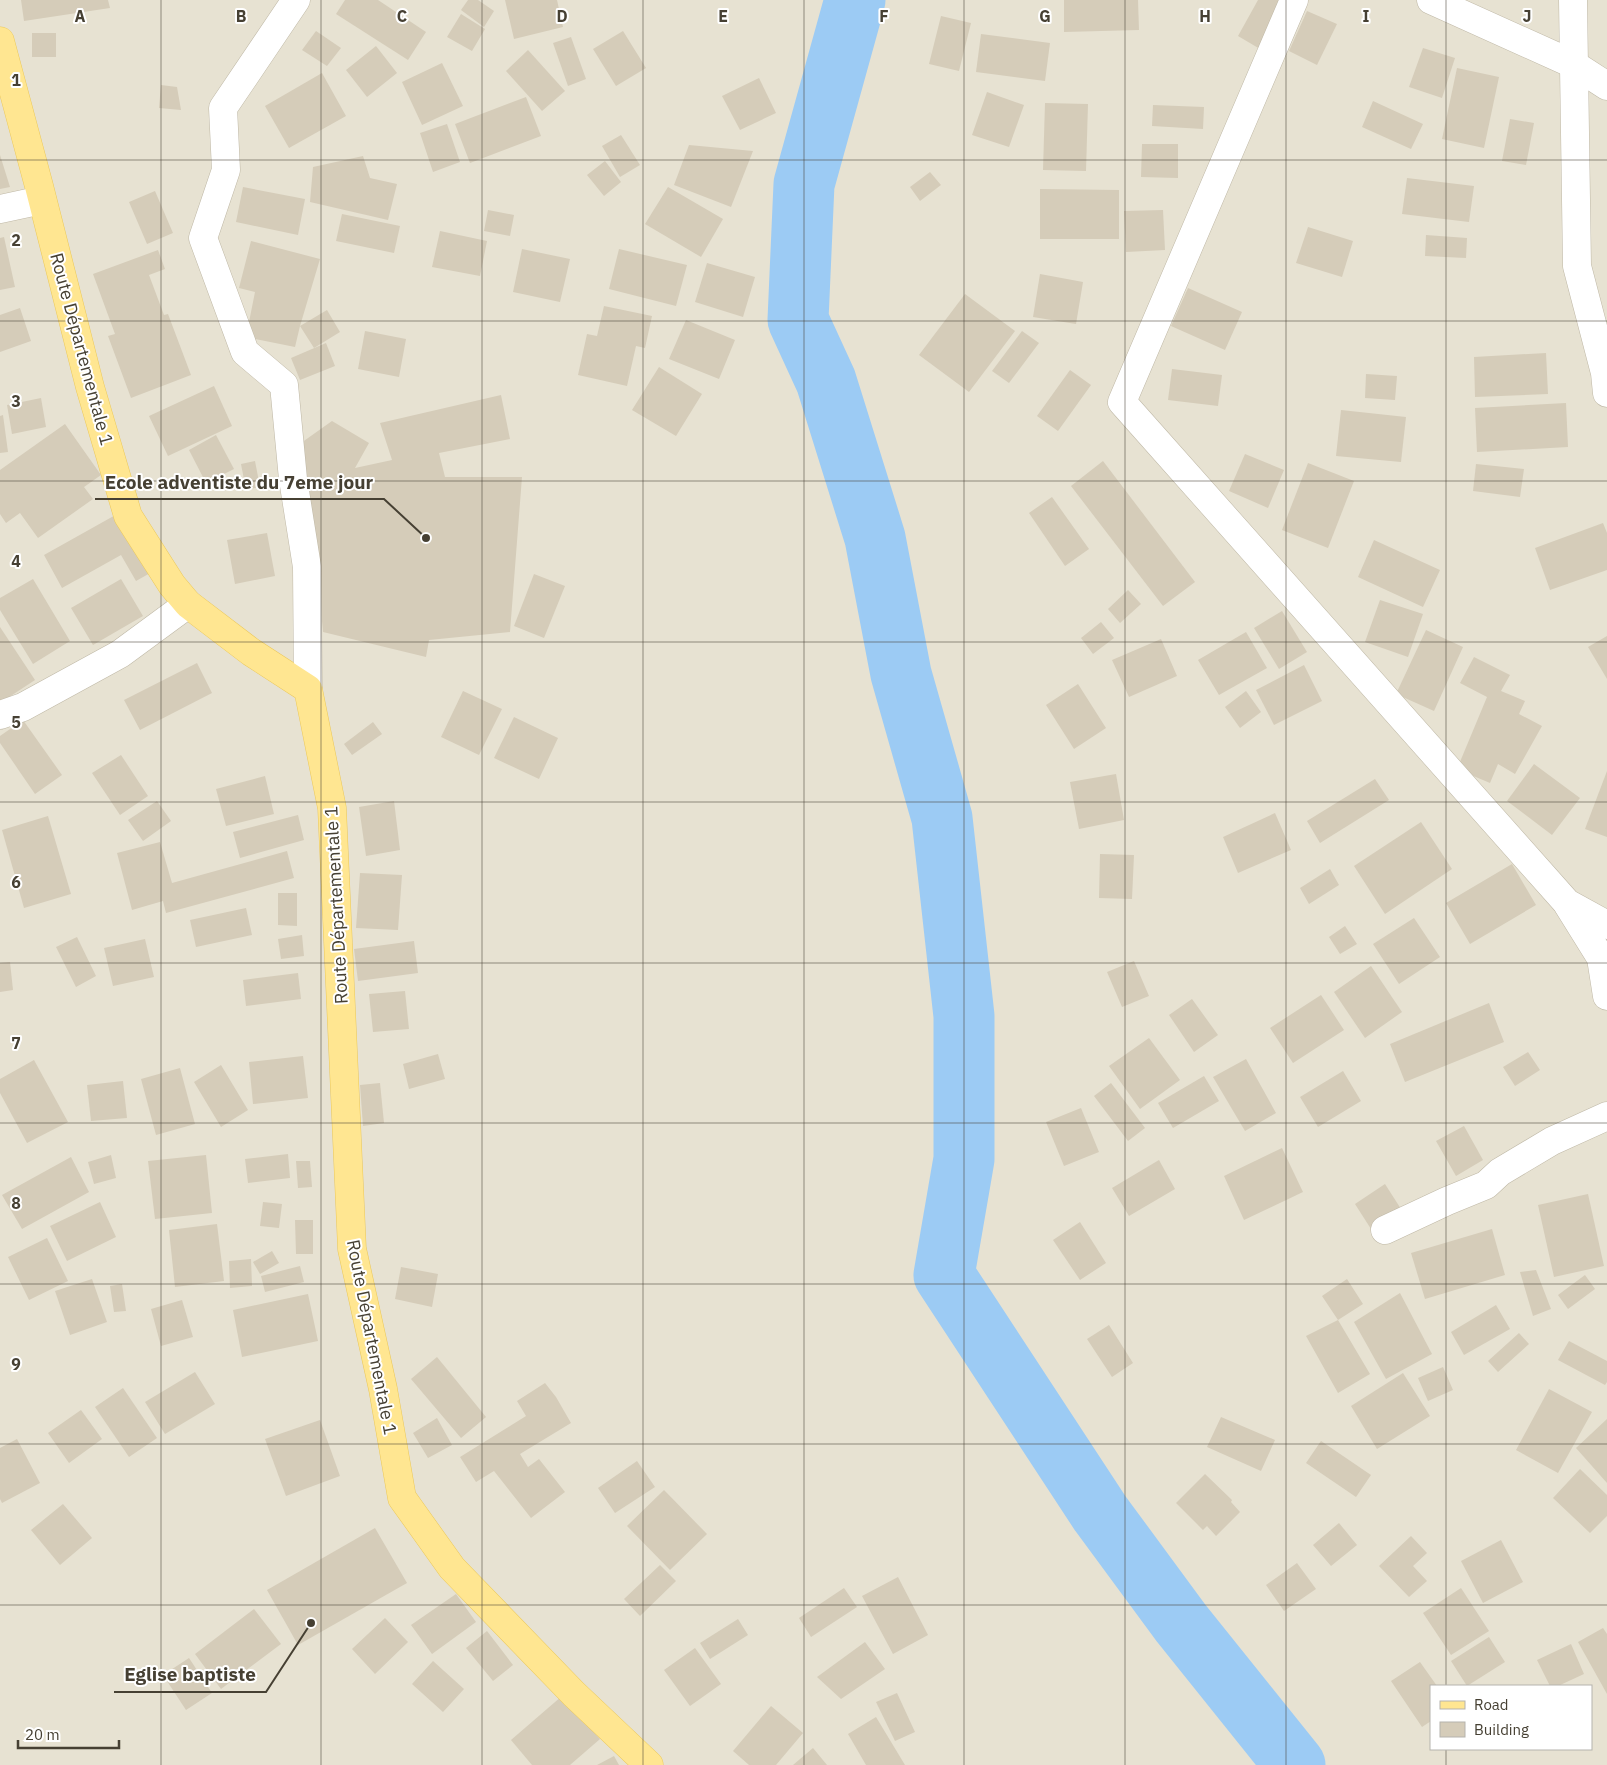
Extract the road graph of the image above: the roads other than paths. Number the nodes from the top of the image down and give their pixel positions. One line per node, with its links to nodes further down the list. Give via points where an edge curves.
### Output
1 (296, 0): 12 (street, via 223,108 226,170 203,238 245,352 284,385 293,479 307,567)
2 (1294, 0): 14 (street, via 1122,402)
3 (1431, 0): 6 (street)
4 (1573, 0): 6 (street)
5 (0, 41): 8 (main road, Route Départementale 1)
6 (1573, 64): 7 (street); 10 (street, via 1577,266)
7 (1607, 86)
8 (42, 200): 9 (street); 11 (main road, Route Départementale 1, via 90,387 128,516 172,585)
9 (0, 209)
10 (1607, 393)
11 (188, 604): 12 (main road, Route Départementale 1); 13 (street, via 120,654 23,707)
12 (308, 690): 19 (main road, Route Départementale 1, via 332,808 352,1249 384,1390 402,1498 452,1568 574,1694)
13 (0, 715)
14 (1567, 902): 15 (street); 16 (street, via 1601,958)
15 (1607, 925)
16 (1607, 996)
17 (1607, 1116): 18 (street, via 1552,1141 1500,1172 1486,1185)
18 (1385, 1230)
19 (649, 1765)

